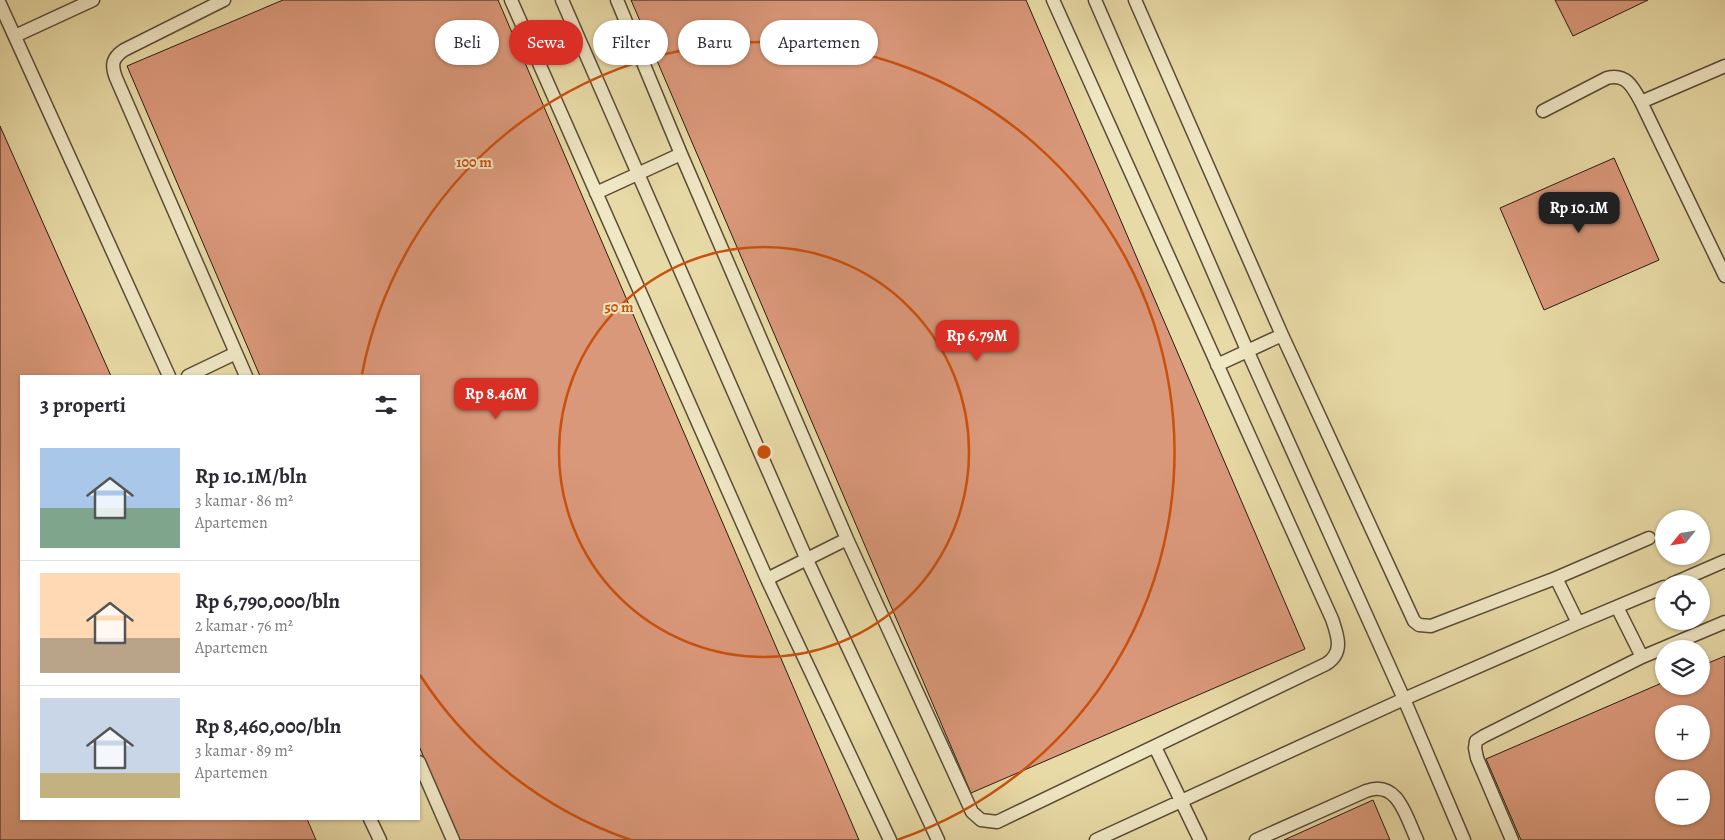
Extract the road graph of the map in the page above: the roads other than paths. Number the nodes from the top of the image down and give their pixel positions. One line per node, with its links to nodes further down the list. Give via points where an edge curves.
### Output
1 (93, 0): 10 (lane)
2 (224, 0): 20 (lane, via 124,50 112,63)
3 (511, 0): 16 (lane)
4 (562, 0): 15 (lane)
5 (617, 0): 14 (lane)
6 (1053, 0): 21 (lane)
7 (1095, 0): 19 (lane)
8 (1135, 0): 18 (lane)
9 (0, 4): 10 (lane)
10 (15, 36): 22 (lane)
11 (1725, 66): 12 (lane)
12 (1641, 102): 13 (lane, via 1633,85 1613,76); 17 (lane)
13 (1543, 111)
14 (681, 154): 15 (lane); 26 (lane)
15 (637, 174): 16 (lane); 27 (lane)
16 (596, 193): 31 (lane)
17 (1725, 276)
18 (1282, 335): 19 (lane); 30 (lane, via 1414,621 1431,626)
19 (1247, 350): 21 (lane); 37 (lane)
20 (236, 353): 23 (lane); 24 (lane)
21 (1217, 365): 38 (lane, via 1332,619 1337,650 1333,660 1326,664)
22 (169, 375)
23 (190, 375)
24 (246, 375)
25 (1649, 538): 30 (lane)
26 (847, 539): 27 (lane); 38 (lane, via 972,812 981,820 997,822 1008,818)
27 (807, 560): 31 (lane); 45 (lane)
28 (1725, 561): 29 (lane)
29 (1693, 575)
30 (1556, 578): 34 (lane)
31 (767, 580): 44 (lane)
32 (1655, 591): 33 (lane)
33 (1617, 607): 34 (lane); 36 (lane)
34 (1578, 622): 37 (lane)
35 (1725, 622): 36 (lane)
36 (1642, 657): 51 (lane, via 1476,742 1477,758)
37 (1404, 699): 40 (lane); 50 (lane)
38 (1155, 747): 40 (lane)
39 (420, 764): 43 (lane)
40 (1180, 801): 46 (lane); 47 (lane)
41 (370, 820): 42 (lane)
42 (380, 840)
43 (454, 840)
44 (890, 840)
45 (938, 840)
46 (1096, 840)
47 (1200, 840)
48 (1256, 840): 49 (lane, via 1366,791 1382,788 1389,790 1400,804)
49 (1417, 840)
50 (1464, 840)
51 (1512, 840)

